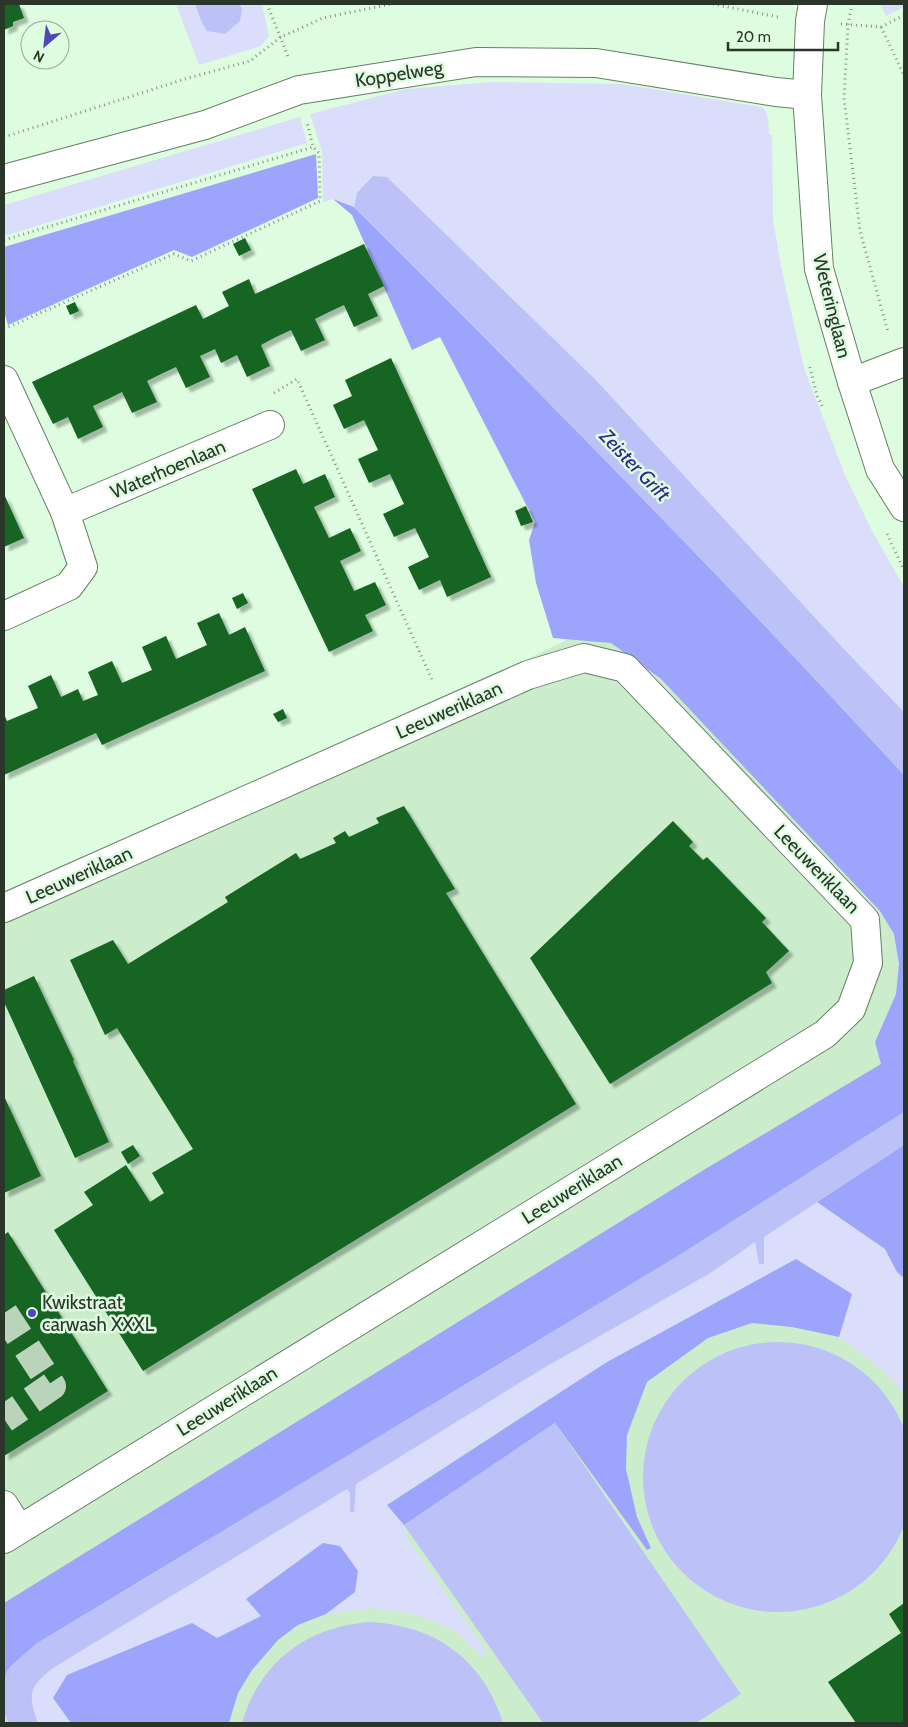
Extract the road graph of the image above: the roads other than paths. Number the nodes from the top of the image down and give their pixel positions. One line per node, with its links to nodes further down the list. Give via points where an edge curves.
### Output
1 (813, 4): 2 (street, Weteringlaan)
2 (806, 94): 3 (street, Koppelweg, via 596,63 476,62 305,88 205,125); 6 (street, Weteringlaan, via 819,269)
3 (4, 179)
4 (901, 363): 6 (street)
5 (4, 380): 9 (street)
6 (852, 382): 8 (street, Weteringlaan, via 880,469)
7 (270, 426): 9 (street, Waterhoenlaan)
8 (904, 507)
9 (66, 512): 10 (street, via 83,567 69,586)
10 (4, 616)
11 (4, 908): 13 (street, Leeuweriklaan, via 528,675 584,658 625,668 865,920 868,963 852,1010 825,1034)
12 (4, 1505): 13 (street)
13 (11, 1534)

